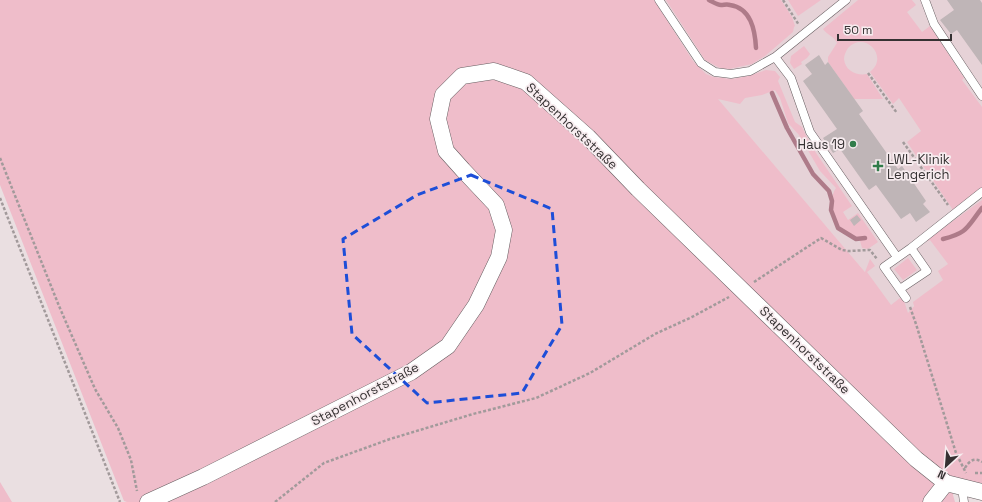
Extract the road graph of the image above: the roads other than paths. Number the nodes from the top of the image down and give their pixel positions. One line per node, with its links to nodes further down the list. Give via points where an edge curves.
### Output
1 (659, 0): 4 (lane, via 701,63 715,72 731,74 750,71)
2 (846, 0): 4 (lane)
3 (925, 0): 5 (lane, via 934,24)
4 (775, 57): 8 (lane, via 792,78 810,132)
5 (982, 96)
6 (982, 192): 7 (lane)
7 (911, 248): 8 (lane); 9 (lane, via 927,271)
8 (897, 257): 9 (lane, via 884,267)
9 (900, 289): 10 (lane)
10 (906, 298)
11 (946, 483): 12 (street); 14 (street, Stapenhorststraße, via 916,459 638,189 588,137 526,82 494,71 462,76 443,95 438,119 446,150 496,205 504,230 499,257 480,298 448,346 411,372 203,477); 15 (street)
12 (964, 488): 13 (street)
13 (982, 492)
14 (143, 498)
15 (931, 502)

